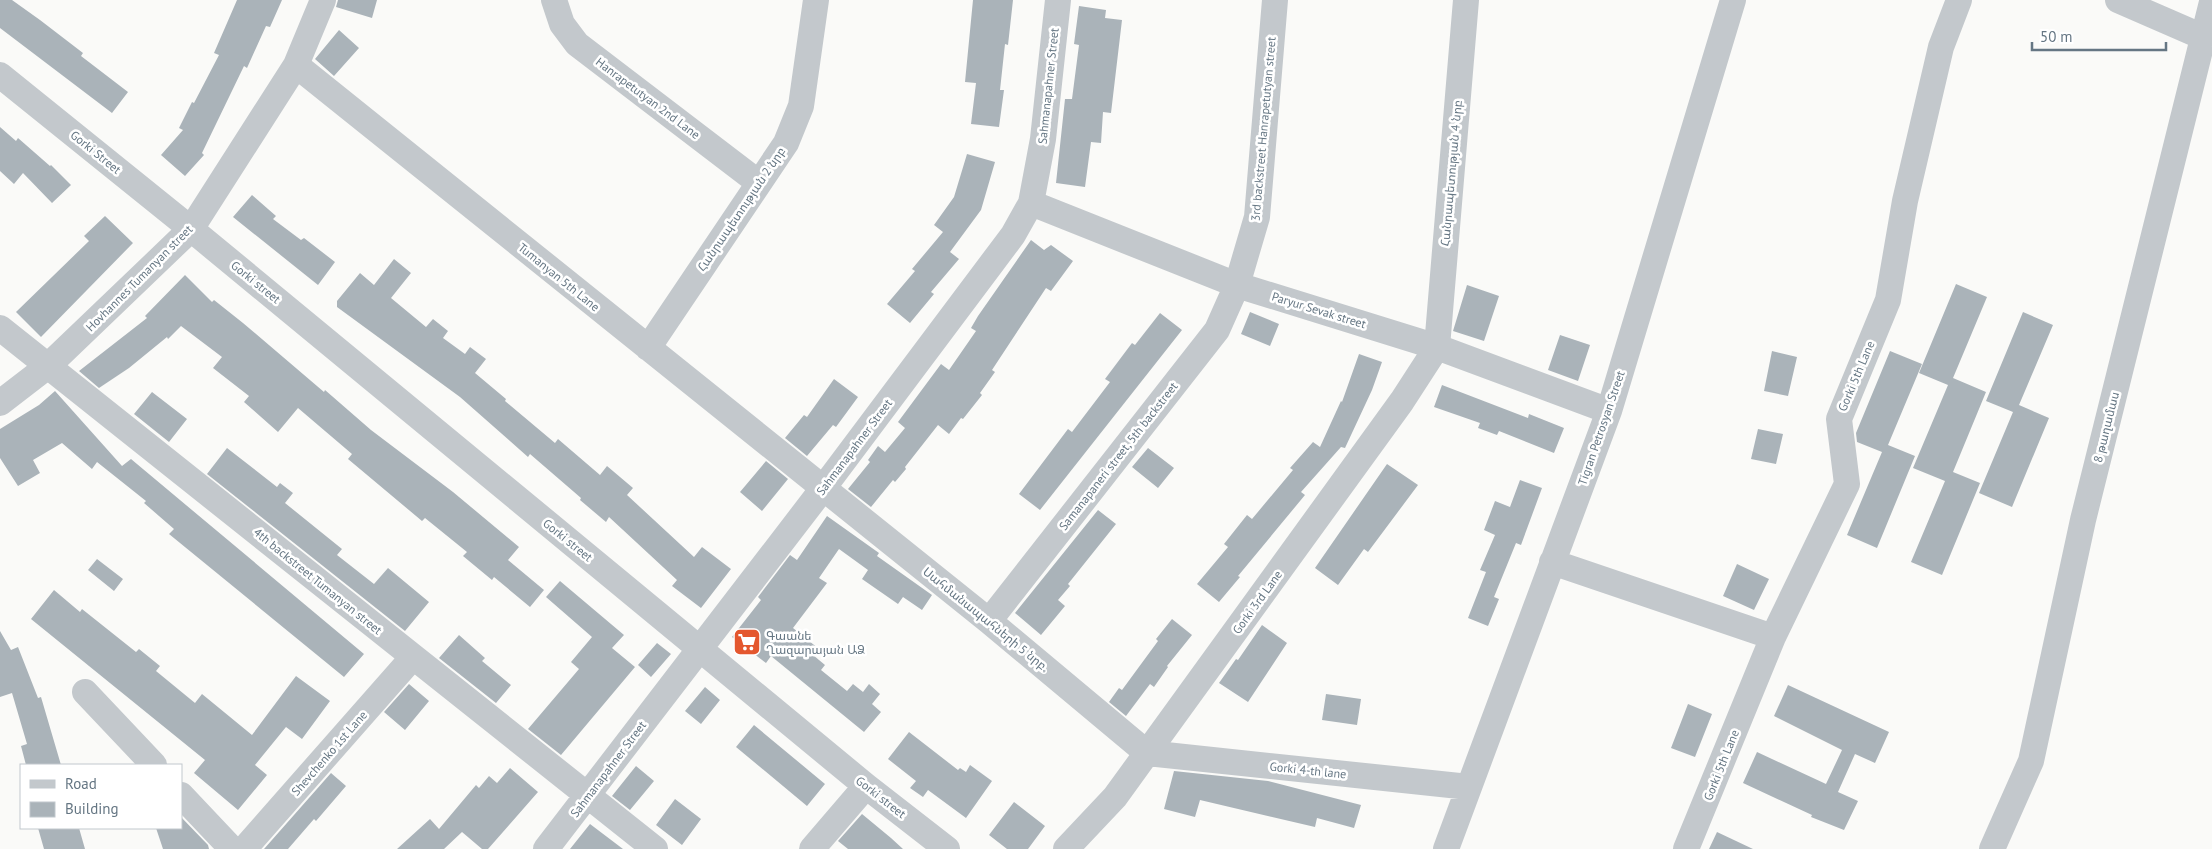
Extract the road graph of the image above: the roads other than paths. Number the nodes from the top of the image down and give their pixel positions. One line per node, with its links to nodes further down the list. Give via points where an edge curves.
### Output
1 (323, 0): 12 (street, Hovhannes Tumanyan street)
2 (554, 0): 14 (street, Hanrapetutyan 2nd Lane, via 562,24 577,44)
3 (816, 0): 14 (street, Հանրապետության 2 նրբ, via 801,106 786,144)
4 (1058, 0): 15 (street, Sahmanapahner Street, via 1044,139)
5 (1275, 0): 17 (street, 3rd backstreet Hanrapetutyan street, via 1257,217)
6 (1466, 0): 19 (street, Հանրապետության 4 նրբ)
7 (1733, 0): 23 (street, Tigran Petrosyan Street)
8 (1959, 0): 27 (street, Gorki 5th Lane, via 1941,47 1905,201 1888,300 1839,419 1847,484)
9 (2118, 0): 11 (street)
10 (2212, 2): 11 (street, 8 թաղամաս)
11 (2203, 37): 46 (street, 8 թաղամաս, via 2083,520 2031,761)
12 (296, 65): 16 (street, Hovhannes Tumanyan street); 20 (street, Tumanyan 5th Lane)
13 (0, 75): 16 (street, Gorki Street)
14 (759, 183): 20 (street, Հանրապետության 2 նրբ)
15 (1031, 203): 17 (street, Paryur Sevak street); 24 (street, Sahmanapahner Street, via 1013,234)
16 (191, 229): 21 (street, Hovhannes Tumanyan street); 28 (street, Gorki street)
17 (1237, 286): 19 (street, Paryur Sevak street); 26 (street, Samanapaneri street, 5th backstreet, via 1218,330)
18 (0, 328): 21 (street, 4th backstreet Tumanyan street)
19 (1437, 347): 23 (street, Paryur Sevak street); 31 (street, Gorki 3rd Lane, via 1402,401)
20 (648, 348): 24 (street, Tumanyan 5th Lane)
21 (48, 366): 22 (street, Hovhannes Tumanyan street); 29 (street, 4th backstreet Tumanyan street)
22 (0, 403)
23 (1609, 411): 25 (street, Tigran Petrosyan Street)
24 (824, 487): 26 (street, Սահմանապահների 5 նրբ.); 28 (street, Sahmanapahner Street)
25 (1552, 562): 27 (street); 34 (street, Tigran Petrosyan Street)
26 (989, 621): 31 (street, Սահմանապահների 5 նրբ.)
27 (1773, 637): 45 (street, Gorki 5th Lane)
28 (700, 648): 33 (street, Gorki street); 35 (street, Sahmanapahner Street)
29 (413, 657): 35 (street, 4th backstreet Tumanyan street); 38 (street, Shevchenko 1st Lane)
30 (85, 692): 32 (street)
31 (1147, 753): 34 (street, Gorki 4-th lane); 43 (street, Gorki 3rd Lane, via 1115,797)
32 (153, 764)
33 (866, 786): 41 (street); 42 (street, Gorki street)
34 (1469, 787): 44 (street, Tigran Petrosyan Street)
35 (589, 794): 39 (street, Sahmanapahner Street); 40 (street, 4th backstreet Tumanyan street)
36 (182, 796): 37 (street)
37 (232, 849)
38 (244, 849)
39 (546, 849)
40 (655, 849)
41 (812, 849)
42 (947, 849)
43 (1066, 849)
44 (1446, 849)
45 (1686, 849)
46 (1992, 849)

